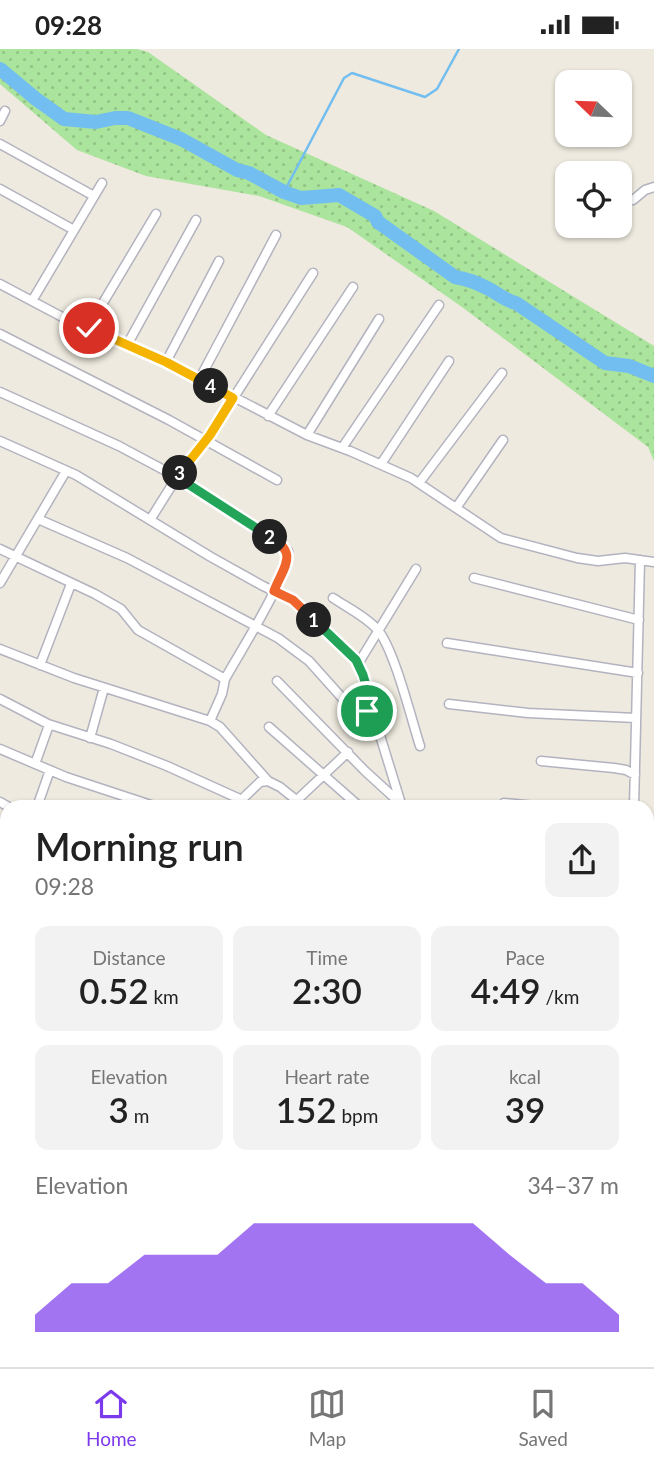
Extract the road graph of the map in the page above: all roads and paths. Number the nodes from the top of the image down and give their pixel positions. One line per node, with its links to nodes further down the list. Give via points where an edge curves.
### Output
1 (5, 111): 2 (street)
2 (0, 121)
3 (0, 144): 7 (street)
4 (102, 183): 7 (street)
5 (654, 187): 8 (street)
6 (0, 189): 11 (street)
7 (94, 196): 11 (street)
8 (633, 200)
9 (156, 214): 20 (street)
10 (196, 220): 22 (street)
11 (74, 230): 17 (street)
12 (276, 235): 26 (street)
13 (219, 261): 24 (street)
14 (313, 273): 28 (street)
15 (353, 287): 29 (street)
16 (1, 288): 17 (street)
17 (32, 301): 20 (street)
18 (439, 305): 34 (street)
19 (379, 319): 30 (street)
20 (89, 328): 22 (street)
21 (0, 334): 33 (street)
22 (127, 345): 24 (street)
23 (449, 361): 35 (street)
24 (166, 362): 26 (street)
25 (502, 373): 39 (street)
26 (200, 380): 28 (street)
27 (0, 392): 37 (street)
28 (233, 398): 29 (street); 33 (street)
29 (268, 416): 30 (street)
30 (307, 435): 34 (street)
31 (503, 440): 40 (street)
32 (0, 441): 36 (street)
33 (205, 441): 37 (street); 38 (street)
34 (342, 448): 35 (street)
35 (381, 464): 39 (street)
36 (66, 471): 41 (street); 42 (street)
37 (177, 477): 42 (street); 51 (street, via 284,545 287,559)
38 (277, 480)
39 (419, 483): 40 (street)
40 (456, 508): 45 (street, via 501,538 578,558)
41 (38, 519): 44 (street); 54 (street, via 127,558)
42 (150, 520): 51 (street)
43 (0, 549): 44 (street)
44 (15, 557): 49 (street); 50 (street)
45 (640, 560): 46 (street); 53 (street)
46 (654, 562)
47 (416, 569): 55 (street)
48 (474, 578): 53 (street)
49 (0, 583)
50 (71, 584): 59 (street); 61 (street, via 121,609 138,630)
51 (274, 591): 54 (street); 58 (street, via 293,600)
52 (333, 598): 55 (street)
53 (639, 619): 60 (street)
54 (254, 626): 61 (street); 66 (street, via 309,661 352,709 362,713)
55 (379, 631): 58 (street); 72 (street)
56 (447, 643): 60 (street)
57 (0, 649): 59 (street)
58 (358, 664): 66 (street)
59 (40, 665): 63 (street)
60 (638, 673): 67 (street)
61 (225, 679): 68 (street)
62 (277, 681): 74 (street)
63 (104, 688): 68 (street); 71 (street)
64 (0, 699): 69 (street)
65 (449, 704): 67 (street)
66 (373, 709): 87 (street)
67 (636, 718): 79 (street)
68 (210, 721): 80 (street)
69 (49, 725): 71 (street); 76 (street)
70 (269, 727): 78 (street)
71 (90, 738): 83 (street, via 178,770)
72 (420, 746)
73 (0, 749): 76 (street)
74 (348, 752): 78 (street); 86 (street)
75 (541, 761): 79 (street, via 614,768)
76 (35, 764): 77 (street)
77 (50, 770): 81 (street); 82 (street)
78 (324, 774): 84 (street); 85 (street)
79 (635, 775): 88 (street)
80 (268, 781): 83 (street, via 260,782); 84 (street)
81 (39, 800)
82 (137, 800)
83 (242, 800)
84 (296, 800)
85 (352, 800)
86 (396, 800)
87 (400, 800)
88 (634, 800)

